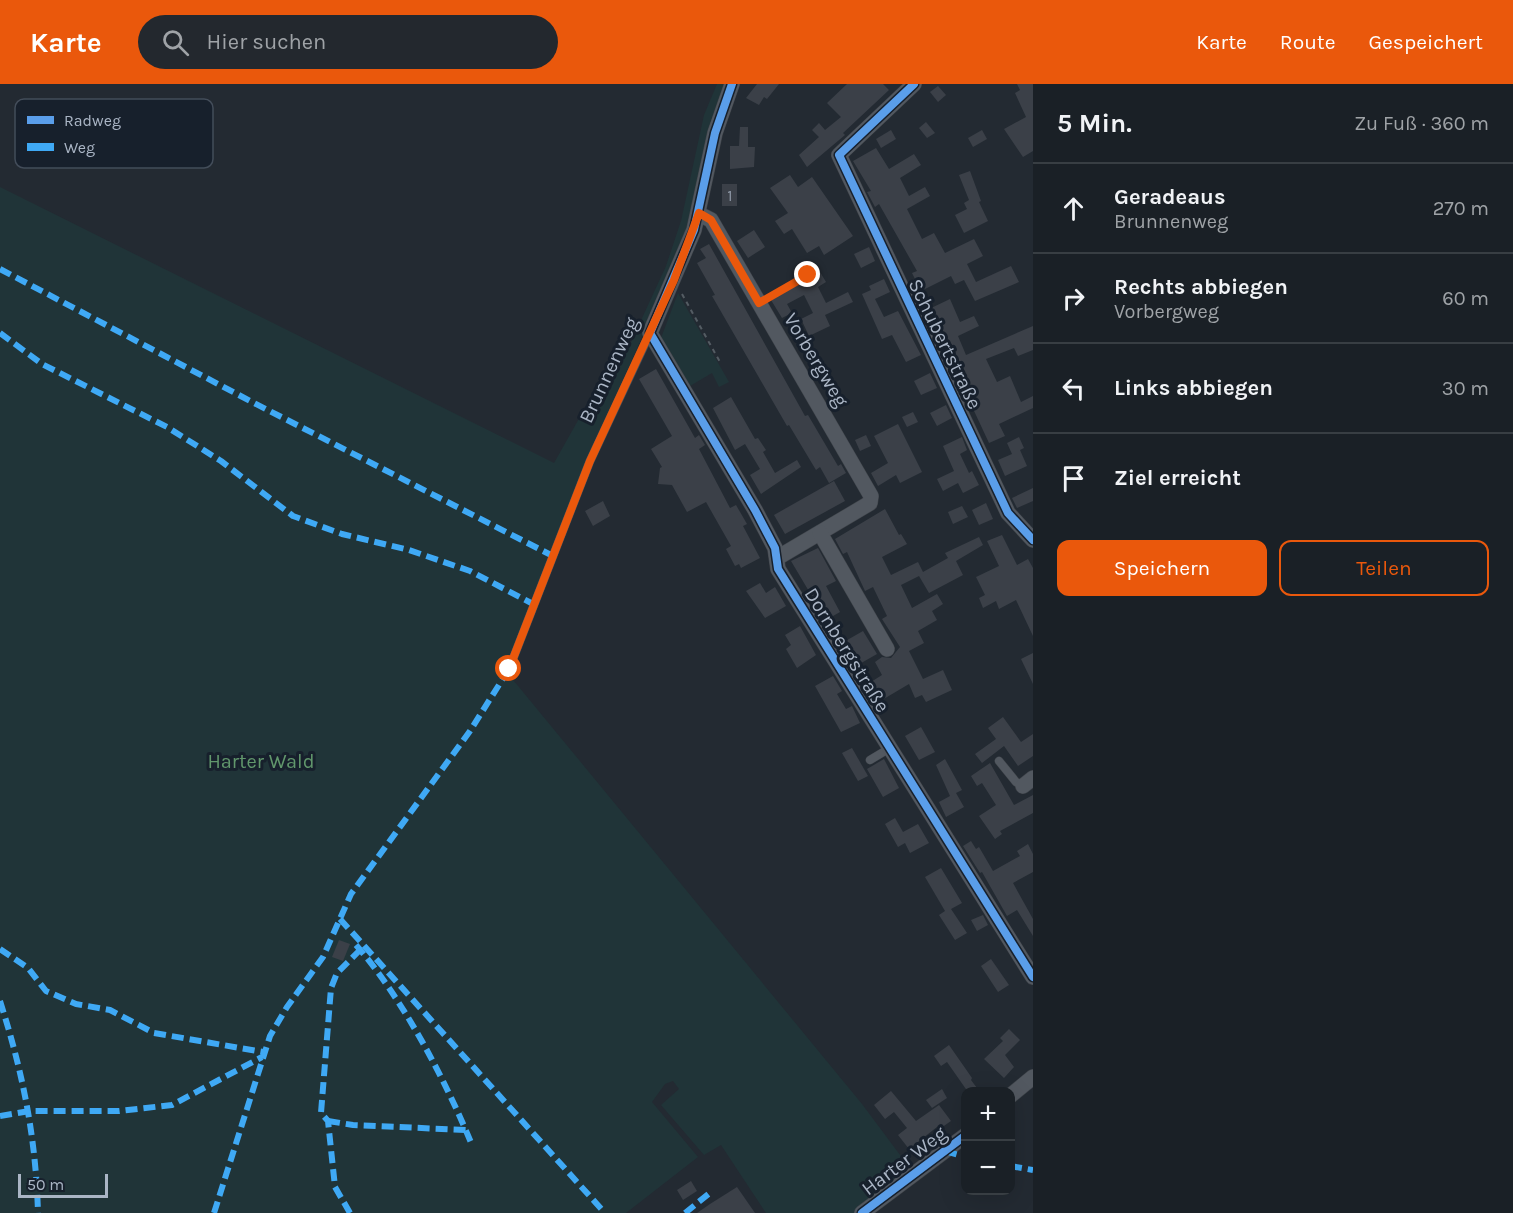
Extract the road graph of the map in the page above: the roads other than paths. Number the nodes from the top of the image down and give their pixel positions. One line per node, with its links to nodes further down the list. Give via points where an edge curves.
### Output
1 (732, 84): 3 (street, Brunnenweg, via 715,133)
2 (914, 84): 6 (street, Schubertstraße, via 839,155 1008,513)
3 (699, 213): 4 (street, Brunnenweg); 5 (street, Vorbergweg, via 711,220 866,488 870,503)
4 (650, 333): 7 (street, Dornbergstraße, via 755,510); 9 (lane, Brunnenweg, via 590,461)
5 (820, 533): 7 (street); 8 (street, Dornbergstraße)
6 (1032, 536)
7 (777, 558): 10 (street, Dornbergstraße, via 778,570)
8 (887, 649)
9 (509, 669)
10 (890, 748): 11 (lane); 14 (street, Dornbergstraße)
11 (870, 760)
12 (999, 761): 13 (lane, via 1016,782)
13 (1028, 782)
14 (1033, 977)
15 (1033, 1077): 16 (street)
16 (1015, 1093)
17 (961, 1139): 18 (street, Harter Weg)
18 (862, 1213)

